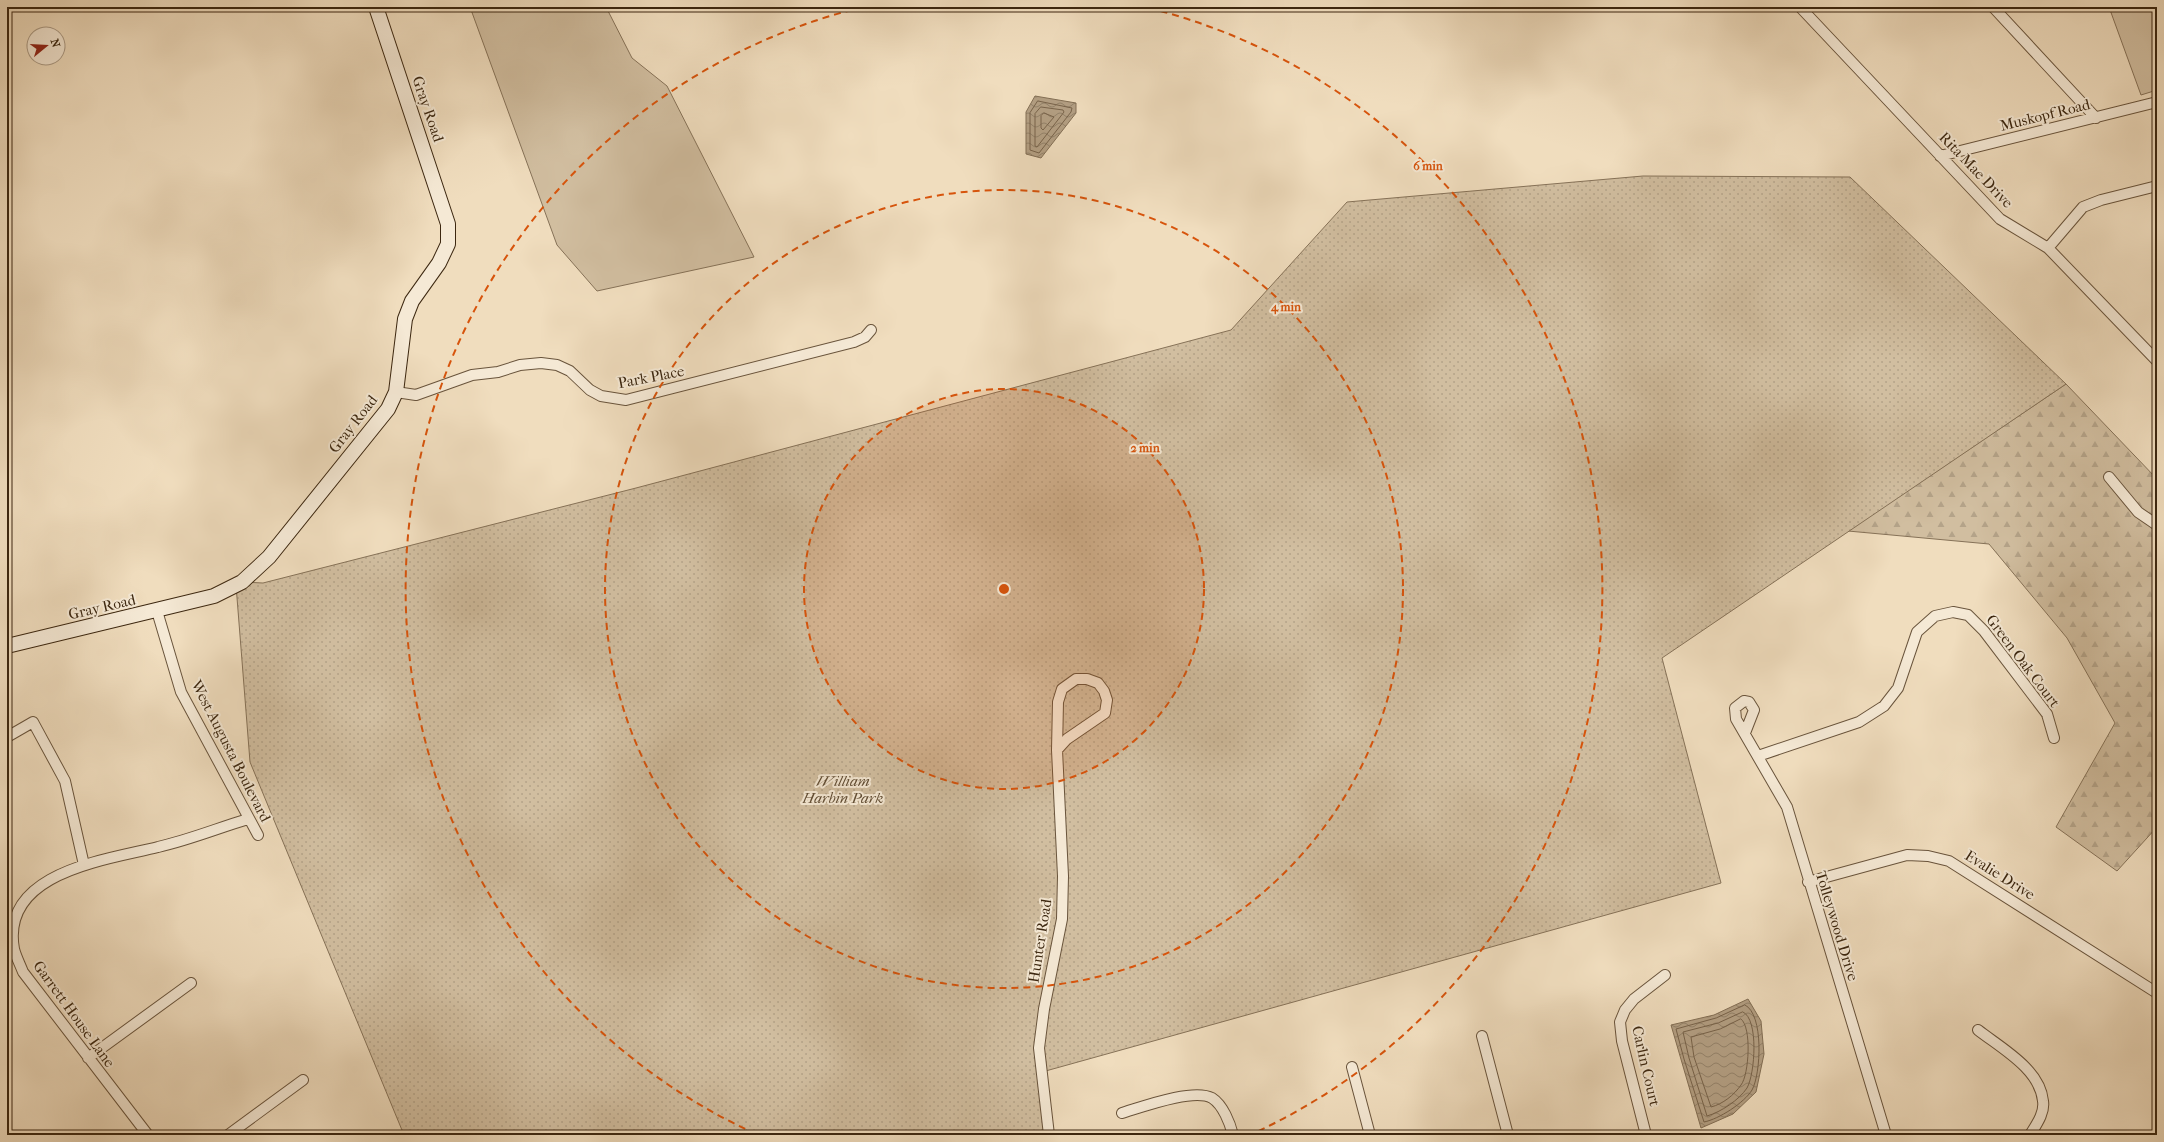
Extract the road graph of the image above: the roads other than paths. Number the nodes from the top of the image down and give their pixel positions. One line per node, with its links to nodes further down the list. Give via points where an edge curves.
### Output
1 (376, 7): 11 (street, Gray Road, via 448,224 448,244 439,263 412,301 405,319)
2 (1800, 7): 6 (street, Rita Mae Drive)
3 (1993, 7): 5 (street)
4 (2157, 102): 5 (street, Muskopf Road)
5 (2096, 118): 6 (street, Muskopf Road)
6 (1940, 156): 8 (street, Rita Mae Drive, via 2000,219)
7 (2157, 186): 8 (street, via 2083,207)
8 (2048, 248): 10 (street, Rita Mae Drive)
9 (871, 330): 11 (street, Park Place, via 865,337 854,342 626,400 601,396 590,390 570,371 557,365 541,363 472,375 416,395)
10 (2157, 361)
11 (396, 392): 14 (street, Gray Road, via 388,409 269,557 229,589 214,596)
12 (2109, 477): 13 (street, via 2138,512)
13 (2157, 525)
14 (157, 611): 15 (street, Gray Road); 21 (street, West Augusta Boulevard, via 181,692)
15 (7, 646)
16 (1745, 733): 20 (street, Tolleywood Drive)
17 (7, 737): 23 (street, via 33,722 65,781)
18 (2054, 738): 20 (street, Green Oak Court, via 2047,714 1984,631 1968,615 1953,612 1935,616 1917,632 1898,688 1884,706 1859,722)
19 (1057, 750): 19 (street, Hunter Road, via 1058,702 1062,689 1076,679 1098,683 1107,700 1105,713 1067,738); 36 (street, Hunter Road, via 1063,876 1062,919 1039,1048)
20 (1758, 756): 24 (street, Tolleywood Drive, via 1787,806)
21 (248, 819): 22 (street, West Augusta Boulevard); 23 (street, Garrett House Lane, via 171,844)
22 (258, 835)
23 (84, 865): 30 (street, Garrett House Lane, via 49,879 34,889 19,908 13,927 14,949 23,972)
24 (1808, 882): 27 (street, Evalie Drive, via 1907,855 1950,861); 41 (street, Tolleywood Drive)
25 (1665, 975): 40 (street, Carlin Court, via 1634,999 1620,1022 1622,1041)
26 (192, 983): 30 (street)
27 (2157, 993)
28 (1978, 1030): 42 (street, via 2027,1070 2039,1085 2044,1102 2040,1118)
29 (1482, 1036): 39 (street)
30 (88, 1058): 34 (street, Garrett House Lane)
31 (1352, 1067): 38 (street)
32 (303, 1080): 35 (street)
33 (1122, 1112): 37 (street, via 1198,1094 1212,1098 1222,1109)
34 (148, 1135)
35 (228, 1135)
36 (1049, 1135)
37 (1233, 1135)
38 (1370, 1135)
39 (1508, 1135)
40 (1646, 1135)
41 (1886, 1135)
42 (2030, 1135)

